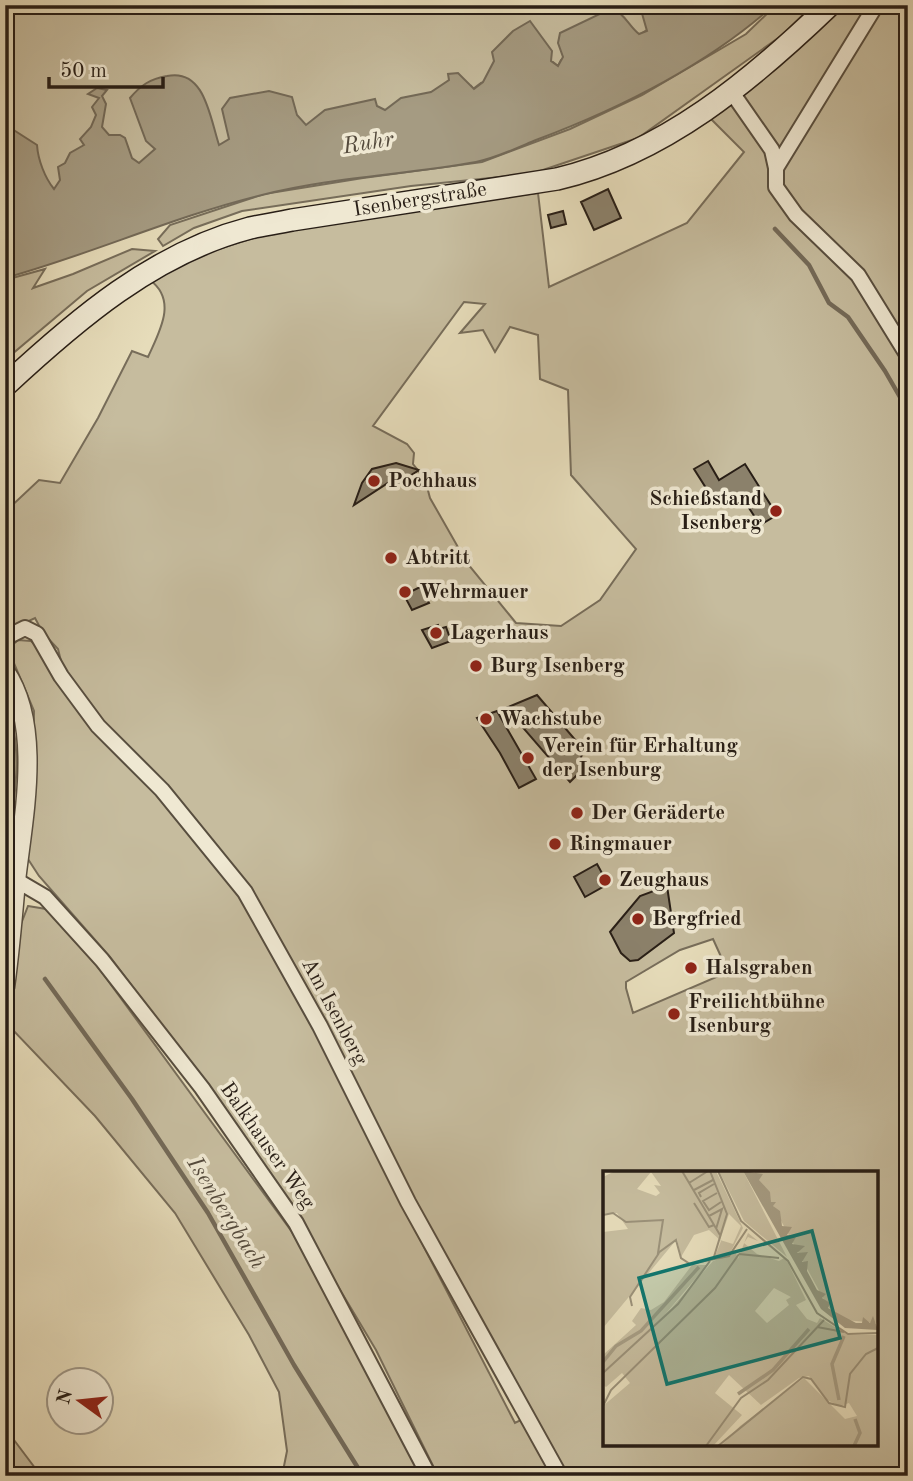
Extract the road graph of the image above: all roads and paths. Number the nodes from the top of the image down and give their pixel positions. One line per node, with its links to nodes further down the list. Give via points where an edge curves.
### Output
1 (830, 5): 3 (main road, Isenbergstraße)
2 (876, 5): 4 (street)
3 (731, 91): 4 (street, via 772,150); 6 (main road, Isenbergstraße, via 666,136 587,172 249,228 205,244 167,261 110,297)
4 (776, 168): 5 (street, via 776,187 796,215 858,275)
5 (908, 356)
6 (5, 386)
7 (5, 639): 12 (street, Am Isenberg, via 25,628 37,634 97,726 162,790 245,892 320,1026 414,1214)
8 (5, 671): 9 (street, via 22,712 27,747)
9 (16, 880): 10 (street); 11 (street, Balkhauser Weg, via 45,897 102,960 296,1223)
10 (5, 987)
11 (429, 1476)
12 (560, 1476)

